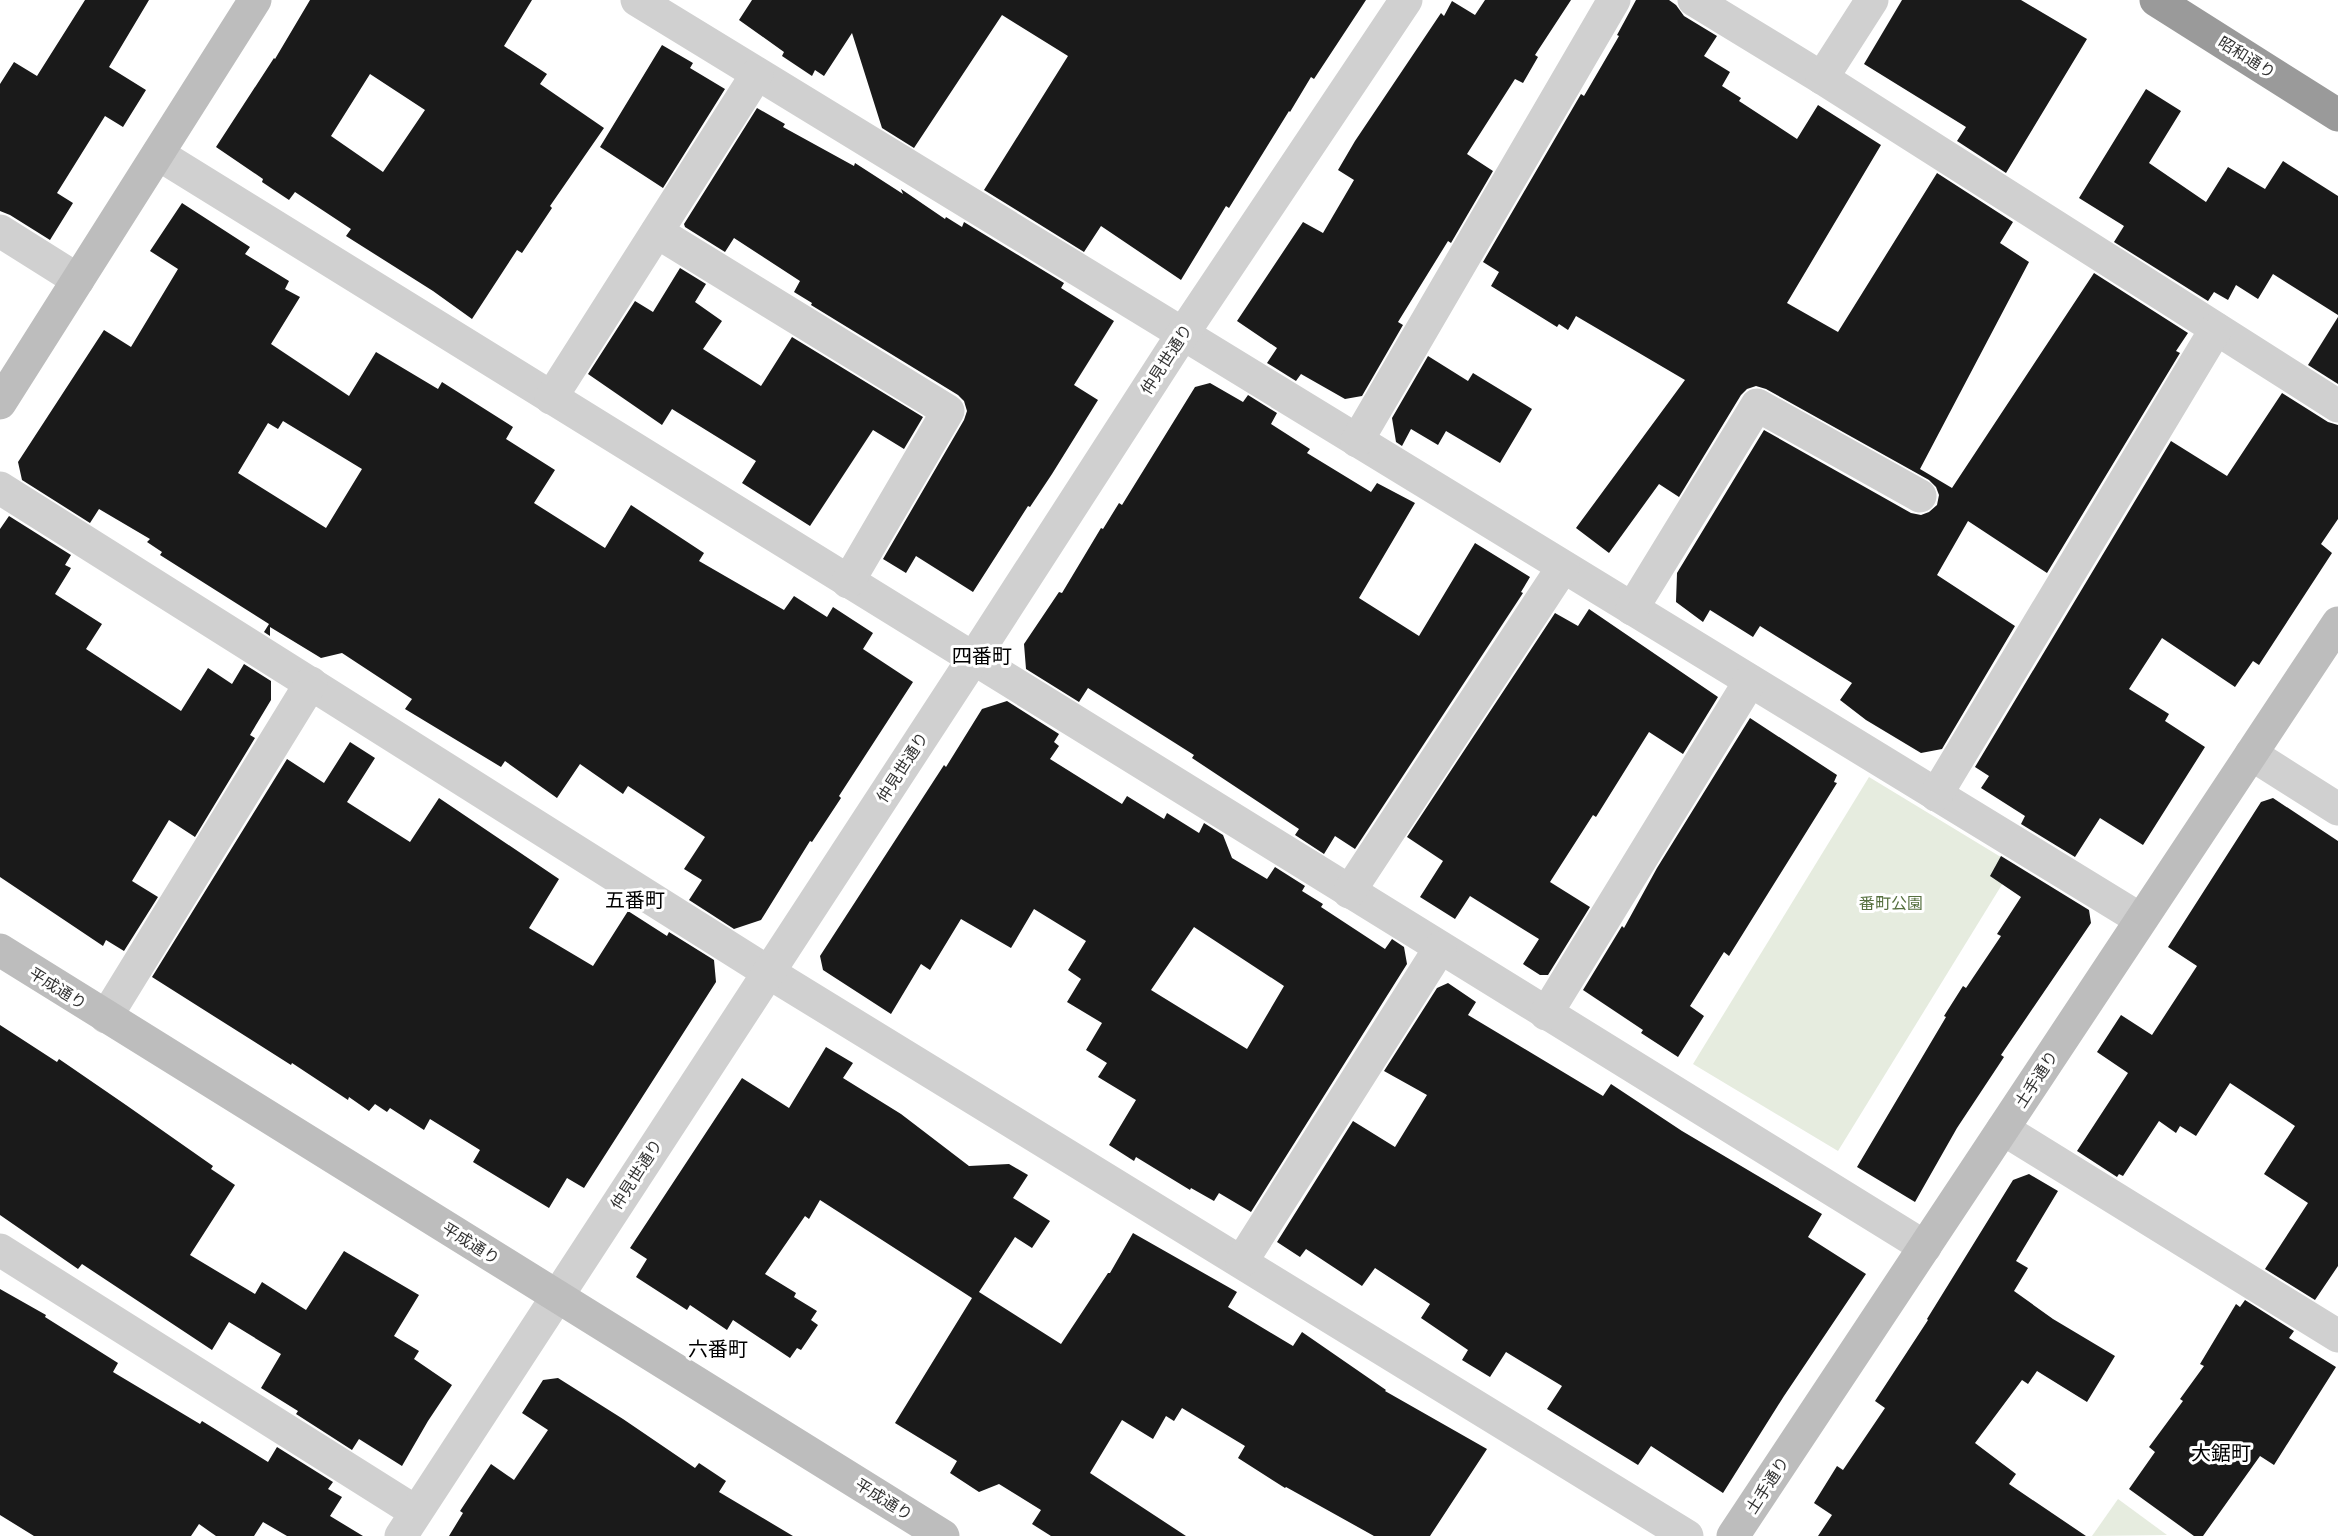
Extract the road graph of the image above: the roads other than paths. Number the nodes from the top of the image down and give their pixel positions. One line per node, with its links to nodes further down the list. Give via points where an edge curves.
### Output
1 (255, 0): 11 (street)
2 (637, 0): 8 (street)
3 (1406, 0): 16 (street, 仲見世通り)
4 (1614, 0): 20 (street)
5 (1694, 0): 9 (street)
6 (1872, 0): 9 (street)
7 (2156, 0): 10 (highway, 昭和通り)
8 (757, 74): 13 (street); 16 (street)
9 (1822, 78): 15 (street)
10 (2338, 115)
11 (158, 154): 14 (street); 17 (street)
12 (0, 231): 14 (street)
13 (657, 232): 17 (street); 24 (street, via 948,411)
14 (78, 280): 18 (street)
15 (2217, 329): 19 (street); 31 (street)
16 (1182, 335): 20 (street); 27 (street, 仲見世通り)
17 (551, 398): 24 (street)
18 (0, 403)
19 (2338, 406)
20 (1357, 441): 23 (street)
21 (0, 488): 29 (street)
22 (1920, 496): 25 (street, via 1757,405)
23 (1563, 567): 25 (street); 33 (street)
24 (848, 582): 27 (street)
25 (1632, 609): 28 (street)
26 (2338, 623): 30 (street, 土手通り)
27 (973, 660): 33 (street); 37 (street, 仲見世通り)
28 (1750, 681): 31 (street); 38 (street)
29 (311, 683): 37 (street); 39 (street)
30 (2251, 754): 32 (street); 34 (street, 土手通り)
31 (1936, 795): 34 (street)
32 (2338, 809)
33 (1349, 892): 35 (street)
34 (2140, 919): 40 (street, 土手通り)
35 (1440, 948): 38 (street); 43 (street)
36 (0, 950): 39 (street, 平成通り)
37 (768, 972): 43 (street); 44 (street, 仲見世通り)
38 (1546, 1014): 41 (street)
39 (106, 1017): 44 (street, 平成通り)
40 (2003, 1130): 41 (street, 土手通り); 45 (street)
41 (1924, 1247): 49 (street, 土手通り)
42 (0, 1250): 46 (street)
43 (1242, 1261): 48 (street)
44 (556, 1296): 46 (street, 仲見世通り); 47 (street, 平成通り)
45 (2338, 1336)
46 (409, 1524)
47 (943, 1536)
48 (1687, 1536)
49 (1733, 1536)

